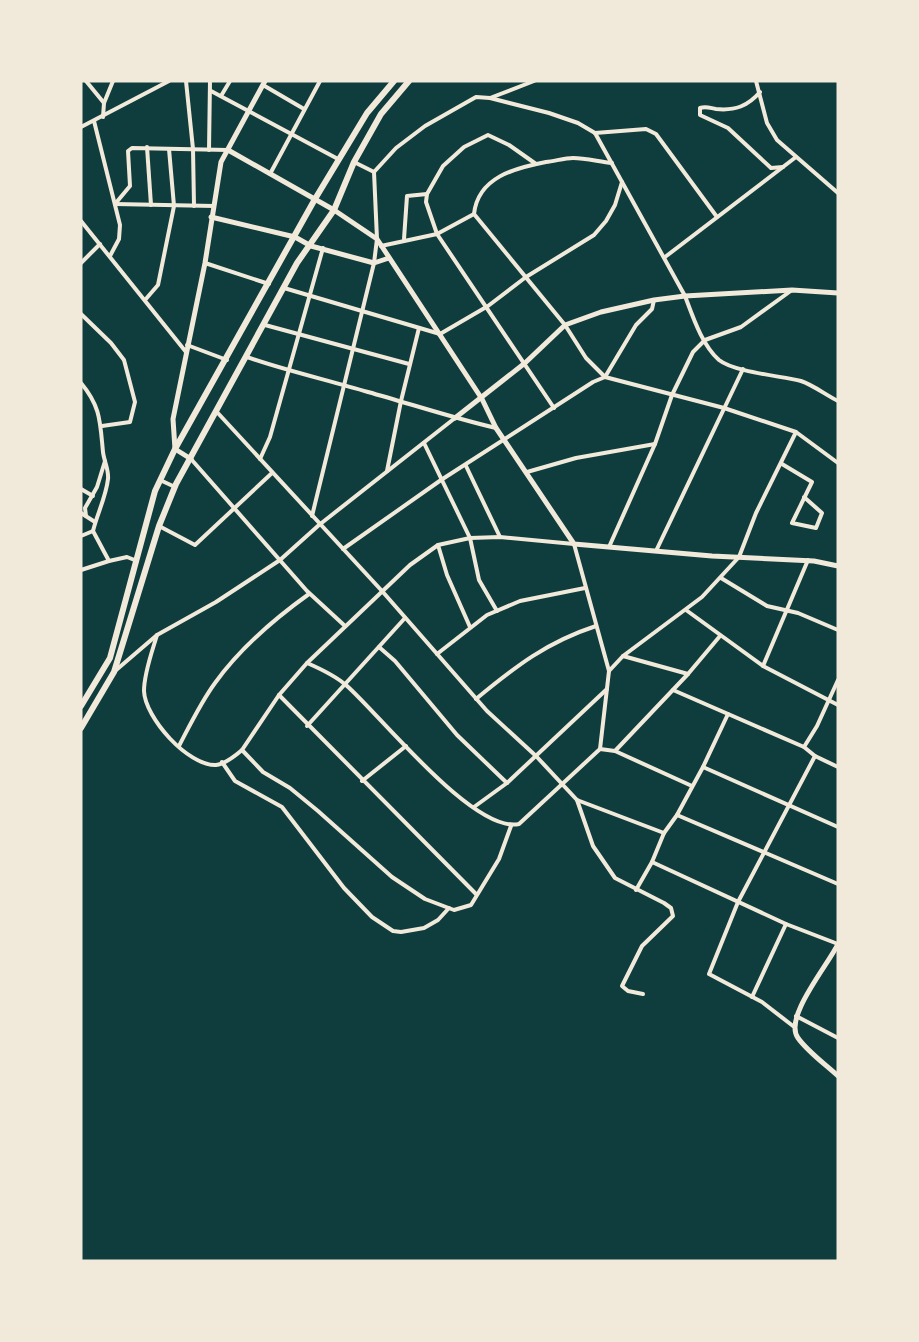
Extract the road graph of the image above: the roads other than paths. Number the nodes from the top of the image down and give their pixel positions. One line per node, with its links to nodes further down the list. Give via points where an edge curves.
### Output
1 (86, 81): 17 (street)
2 (112, 81): 17 (street)
3 (169, 81): 20 (street)
4 (186, 81): 27 (street)
5 (210, 81): 13 (street)
6 (230, 81): 15 (street)
7 (320, 81): 18 (street)
8 (394, 81): 31 (main road)
9 (409, 81): 32 (main road, via 381,114)
10 (534, 81): 16 (street)
11 (756, 81): 14 (street)
12 (264, 83): 18 (street); 19 (street)
13 (211, 91): 15 (street); 28 (street)
14 (760, 92): 30 (street, via 767,123 777,140); 35 (street, via 741,107 732,110 706,106 700,108 700,115 728,128 771,168)
15 (221, 96): 19 (street)
16 (490, 98): 24 (street, via 549,113); 36 (street, via 476,97 426,126 396,148)
17 (104, 103): 20 (street)
18 (304, 109): 23 (street)
19 (249, 110): 23 (street); 29 (street)
20 (103, 117): 21 (street)
21 (94, 121): 22 (street); 42 (street)
22 (81, 127)
23 (291, 133): 31 (street); 37 (street)
24 (595, 133): 33 (street); 50 (street, via 646,129 656,134)
25 (147, 148): 26 (street); 42 (street, via 128,151 130,186); 43 (street)
26 (169, 148): 27 (street); 44 (street)
27 (193, 149): 28 (street); 45 (street)
28 (209, 150): 29 (street)
29 (228, 150): 37 (street); 46 (street, via 221,162)
30 (796, 157): 35 (street); 39 (street)
31 (338, 159): 41 (main road)
32 (354, 162): 36 (street); 47 (main road)
33 (612, 163): 34 (street, via 573,158); 38 (street)
34 (536, 164): 40 (street, via 488,135 464,147 443,166); 48 (street, via 503,173 482,190)
35 (783, 167): 50 (street)
36 (374, 172): 54 (street)
37 (270, 174): 41 (street)
38 (622, 182): 61 (street); 66 (street, via 615,205 594,235)
39 (838, 193)
40 (427, 194): 52 (street, via 426,202); 55 (street, via 407,196)
41 (315, 199): 47 (street); 53 (main road)
42 (115, 204): 43 (street); 60 (street, via 120,225 119,238)
43 (152, 205): 44 (street)
44 (174, 206): 45 (street); 73 (street, via 158,285)
45 (194, 206): 46 (street)
46 (214, 206): 49 (street)
47 (334, 210): 54 (street); 57 (main road)
48 (474, 214): 52 (street); 66 (street)
49 (212, 217): 53 (street); 65 (street)
50 (717, 217): 61 (street)
51 (81, 221): 56 (street)
52 (437, 234): 55 (street); 75 (street)
53 (295, 237): 57 (street); 67 (main road)
54 (378, 239): 58 (street); 64 (street)
55 (404, 240): 58 (street)
56 (100, 244): 60 (street); 63 (street)
57 (311, 246): 59 (street); 68 (main road, via 297,263)
58 (381, 246): 62 (street)
59 (323, 248): 64 (street); 71 (street)
60 (110, 256): 73 (street)
61 (665, 257): 72 (street)
62 (389, 258): 64 (street); 82 (street)
63 (81, 263)
64 (374, 263): 76 (street)
65 (205, 264): 67 (street); 84 (street)
66 (526, 278): 75 (street); 79 (street)
67 (268, 284): 88 (main road)
68 (284, 288): 71 (street); 78 (main road)
69 (792, 290): 70 (street); 72 (street); 83 (street, via 741,327)
70 (838, 294)
71 (308, 296): 76 (street); 81 (street)
72 (685, 296): 74 (street); 83 (street)
73 (145, 300): 86 (street)
74 (654, 300): 79 (street, via 601,312); 93 (street, via 652,309 636,325)
75 (488, 306): 82 (street); 90 (street)
76 (361, 312): 80 (street); 85 (street)
77 (81, 314): 104 (street, via 124,360 135,402 130,422)
78 (265, 325): 81 (street); 87 (main road)
79 (565, 325): 90 (street); 93 (street, via 586,358)
80 (419, 328): 82 (street); 89 (street)
81 (298, 334): 85 (street); 92 (street)
82 (440, 334): 97 (street)
83 (705, 340): 91 (street, via 720,361); 96 (street, via 693,352)
84 (187, 345): 86 (street); 88 (street)
85 (353, 349): 89 (street); 95 (street)
86 (186, 352): 110 (street, via 173,419)
87 (247, 357): 92 (street); 102 (main road)
88 (226, 360): 110 (main road)
89 (409, 364): 98 (street)
90 (524, 364): 97 (street); 100 (street)
91 (743, 369): 99 (street, via 803,382); 101 (street)
92 (288, 371): 95 (street); 112 (street, via 270,437)
93 (605, 377): 96 (street); 100 (street)
94 (82, 384): 104 (street, via 97,406)
95 (345, 385): 98 (street); 129 (street)
96 (672, 396): 101 (street); 109 (street)
97 (482, 399): 103 (street); 105 (street)
98 (401, 401): 103 (street); 117 (street)
99 (838, 401)
100 (554, 408): 107 (street)
101 (724, 408): 106 (street); 141 (street)
102 (216, 411): 111 (main road); 112 (street)
103 (455, 418): 105 (street); 108 (street)
104 (102, 426): 113 (street)
105 (496, 428): 107 (street)
106 (796, 432): 114 (street); 115 (street)
107 (505, 440): 116 (street); 118 (street)
108 (424, 444): 117 (street); 121 (street)
109 (655, 444): 118 (street, via 576,458); 139 (street)
110 (175, 449): 111 (street); 120 (main road)
111 (191, 459): 122 (main road); 126 (street)
112 (260, 459): 119 (street)
113 (105, 461): 124 (street); 130 (street, via 108,476)
114 (838, 463)
115 (782, 464): 125 (street, via 812,482); 142 (street, via 756,513)
116 (466, 466): 121 (street); 135 (street)
117 (386, 471): 131 (street)
118 (527, 472): 137 (street)
119 (272, 473): 126 (street); 129 (street)
120 (160, 480): 122 (street); 146 (main road)
121 (442, 480): 136 (street); 140 (street)
122 (175, 487): 132 (main road)
123 (81, 488): 124 (street)
124 (93, 496): 128 (street, via 85,508)
125 (804, 497): 125 (street, via 792,523 816,528 822,513)
126 (236, 508): 132 (street, via 195,545); 143 (street)
127 (81, 513): 128 (street)
128 (86, 516): 130 (street)
129 (312, 516): 131 (street)
130 (95, 522): 133 (street)
131 (319, 525): 140 (street); 143 (street)
132 (159, 526): 169 (main road)
133 (92, 532): 134 (street); 145 (street)
134 (81, 536)
135 (500, 537): 136 (street); 137 (street)
136 (470, 538): 138 (street); 154 (street, via 479,580)
137 (574, 544): 139 (street); 150 (street)
138 (438, 545): 151 (street); 159 (street)
139 (609, 547): 141 (street)
140 (343, 549): 151 (street)
141 (656, 551): 142 (street)
142 (739, 557): 144 (street); 149 (street)
143 (280, 560): 152 (street); 161 (street, via 216,602)
144 (808, 560): 147 (street); 155 (street)
145 (109, 561): 146 (street, via 127,557); 148 (street)
146 (137, 561): 179 (main road, via 110,658)
147 (838, 566)
148 (81, 570)
149 (721, 578): 153 (street); 155 (street, via 767,606)
150 (585, 588): 154 (street, via 520,601); 158 (street)
151 (382, 591): 156 (street); 157 (street)
152 (310, 594): 157 (street); 183 (street, via 281,614 229,665 214,684)
153 (686, 610): 162 (street); 165 (street)
154 (496, 611): 159 (street)
155 (787, 611): 160 (street); 167 (street)
156 (405, 618): 163 (street); 164 (street)
157 (345, 626): 166 (street)
158 (596, 626): 168 (street); 176 (street, via 535,652)
159 (470, 628): 164 (street)
160 (838, 630)
161 (157, 635): 169 (street); 183 (street, via 144,691 156,723)
162 (720, 636): 167 (street); 170 (street)
163 (380, 647): 172 (street); 195 (street, via 396,661 457,735)
164 (436, 654): 176 (street)
165 (623, 656): 168 (street); 170 (street)
166 (308, 662): 172 (street); 175 (street)
167 (763, 666): 177 (street)
168 (609, 671): 173 (street)
169 (114, 672): 182 (main road)
170 (688, 674): 174 (street)
171 (838, 680): 177 (street)
172 (346, 685): 181 (street); 184 (street)
173 (608, 688): 186 (street); 189 (street)
174 (673, 690): 180 (street); 188 (street)
175 (279, 695): 181 (street); 187 (street)
176 (476, 699): 189 (street)
177 (829, 701): 178 (street); 185 (street)
178 (838, 705)
179 (81, 706)
180 (728, 714): 185 (street); 192 (street)
181 (307, 726): 194 (street)
182 (81, 728)
183 (179, 746): 191 (street, via 200,762 216,765)
184 (406, 746): 194 (street); 200 (street, via 446,789)
185 (804, 746): 190 (street)
186 (600, 749): 188 (street); 196 (street)
187 (242, 750): 191 (street); 211 (street, via 263,772 290,788 392,877 425,899)
188 (615, 751): 197 (street)
189 (536, 756): 195 (street); 196 (street)
190 (815, 756): 193 (street); 199 (street)
191 (222, 762): 211 (street, via 235,781 282,807 344,888 372,917 393,931 424,928)
192 (703, 767): 197 (street); 199 (street)
193 (838, 767)
194 (362, 781): 209 (street)
195 (506, 783): 200 (street)
196 (562, 784): 198 (street); 202 (street, via 518,824)
197 (692, 786): 201 (street)
198 (577, 800): 204 (street); 208 (street, via 593,846 615,878)
199 (788, 806): 203 (street); 205 (street)
200 (474, 807): 202 (street)
201 (676, 815): 204 (street); 205 (street)
202 (511, 826): 209 (street, via 499,859)
203 (838, 827)
204 (664, 833): 206 (street)
205 (764, 852): 207 (street); 210 (street)
206 (652, 862): 208 (street); 210 (street)
207 (838, 884)
208 (636, 890): 214 (street, via 664,903 673,916 642,946 622,986 628,992)
209 (476, 894): 211 (street, via 470,905 461,910)
210 (738, 902): 212 (street); 215 (street, via 709,974)
211 (449, 908)
212 (786, 924): 213 (street); 215 (street)
213 (837, 946): 216 (street)
214 (643, 994)
215 (752, 997): 217 (street)
216 (796, 1016): 217 (street); 218 (street)
217 (793, 1026): 219 (street, via 797,1036)
218 (838, 1038)
219 (838, 1076)

